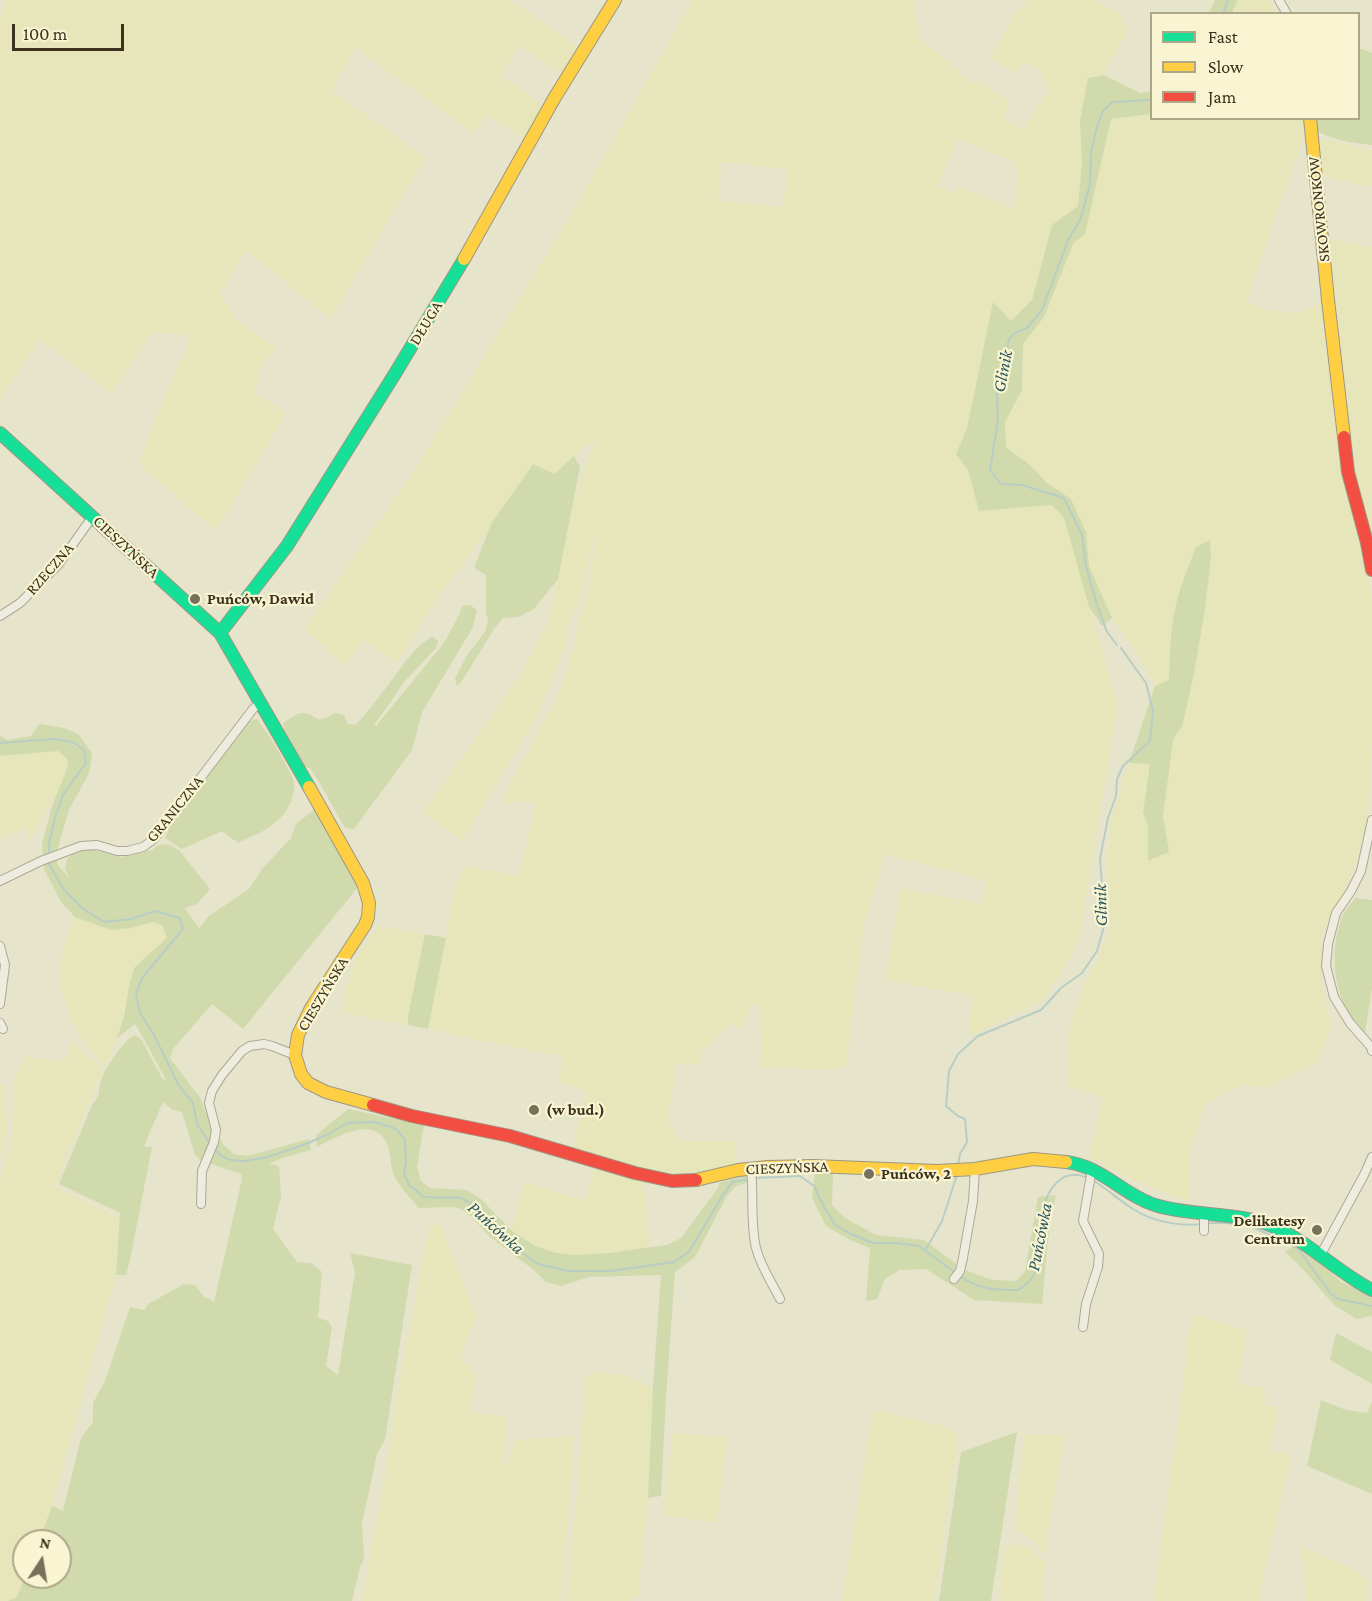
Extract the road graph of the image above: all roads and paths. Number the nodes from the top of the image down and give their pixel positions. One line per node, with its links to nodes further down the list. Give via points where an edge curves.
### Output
1 (615, 0): 7 (street, DŁUGA, via 396,372 287,546)
2 (1310, 120): 5 (street, SKOWRONKÓW, via 1348,472)
3 (0, 432): 4 (street, CIESZYŃSKA)
4 (93, 516): 6 (street, RZECZNA, via 58,565 20,603); 7 (street, CIESZYŃSKA)
5 (1372, 570)
6 (0, 615)
7 (220, 633): 8 (street, CIESZYŃSKA)
8 (260, 703): 10 (street, GRANICZNA, via 151,842 127,851 87,845); 14 (street, CIESZYŃSKA, via 356,869 370,903 365,926 310,1008)
9 (1372, 820): 13 (street, via 1361,871 1336,913 1326,966 1334,997)
10 (0, 881)
11 (0, 946): 12 (street, via 4,965)
12 (0, 1004)
13 (1372, 1051)
14 (295, 1055): 17 (street, CIESZYŃSKA, via 304,1078 336,1096 534,1142 647,1176 690,1181); 19 (street, via 264,1044 250,1046 222,1075 209,1102 216,1130 202,1171)
15 (1372, 1156): 22 (street)
16 (975, 1169): 17 (street, CIESZYŃSKA, via 813,1166); 18 (street, CIESZYŃSKA, via 1033,1159 1074,1163); 23 (street, via 973,1201)
17 (751, 1171): 25 (street, via 756,1250)
18 (1091, 1171): 20 (street, CIESZYŃSKA, via 1155,1205); 26 (street, via 1083,1221 1099,1254)
19 (201, 1204)
20 (1204, 1217): 21 (street); 22 (street, CIESZYŃSKA, via 1245,1218 1272,1226)
21 (1204, 1231)
22 (1320, 1256): 24 (street, CIESZYŃSKA)
23 (957, 1275)
24 (1372, 1290)
25 (780, 1299)
26 (1083, 1327)

